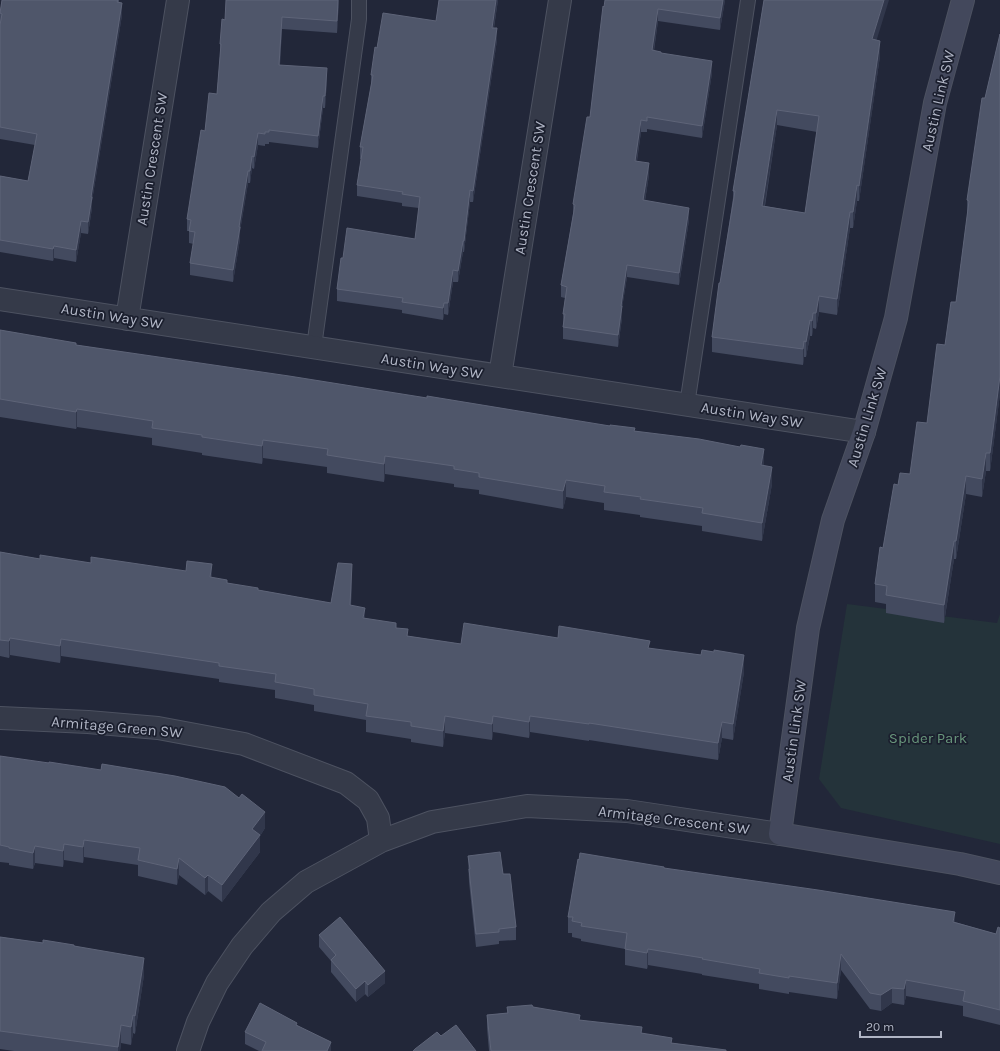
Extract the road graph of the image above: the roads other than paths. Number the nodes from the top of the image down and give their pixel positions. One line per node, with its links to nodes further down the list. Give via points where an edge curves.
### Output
1 (178, 0): 7 (street, Austin Crescent SW)
2 (359, 0): 8 (lane, via 359,19)
3 (560, 0): 9 (street, Austin Crescent SW)
4 (748, 0): 10 (lane)
5 (963, 0): 11 (street, Austin Link SW, via 936,103 896,318)
6 (0, 299): 7 (street, Austin Way SW)
7 (127, 319): 8 (street, Austin Way SW)
8 (314, 348): 9 (street, Austin Way SW)
9 (500, 376): 10 (street, Austin Way SW)
10 (687, 405): 11 (street, Austin Way SW)
11 (864, 432): 13 (street, Austin Link SW, via 833,520 808,628)
12 (0, 718): 14 (street, Armitage Green SW, via 158,728 244,744 346,783 368,800 378,818)
13 (780, 834): 14 (street, Armitage Crescent SW, via 627,811 527,806 432,822); 15 (street, Armitage Crescent SW)
14 (381, 841): 16 (street, Armitage Crescent SW, via 306,882 272,912 242,946 217,983 198,1022)
15 (1000, 873)
16 (188, 1051)

